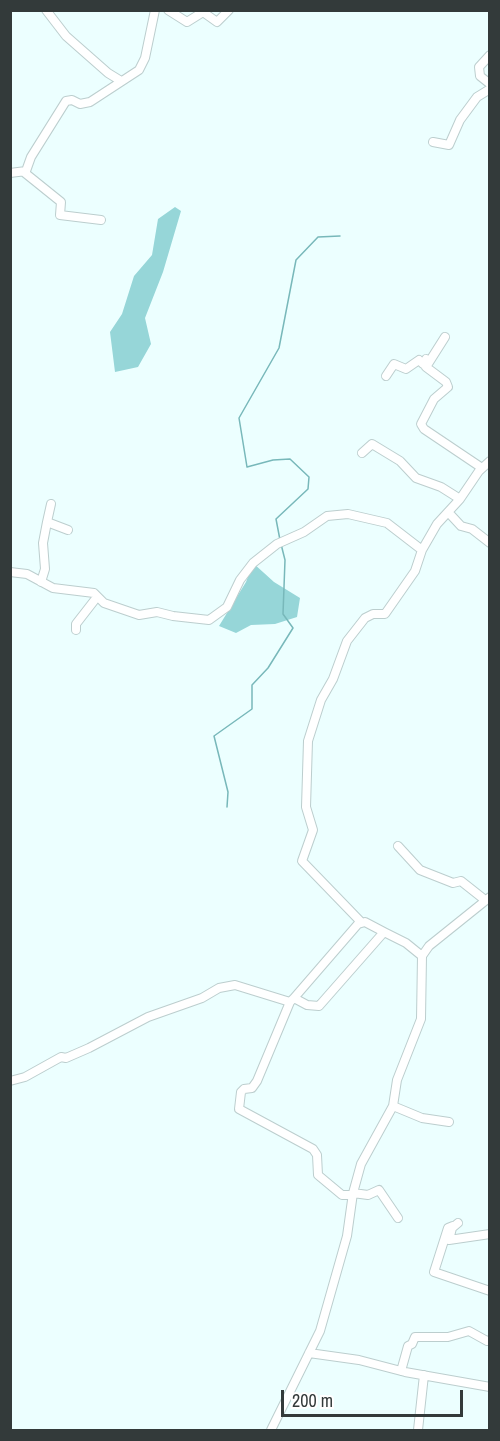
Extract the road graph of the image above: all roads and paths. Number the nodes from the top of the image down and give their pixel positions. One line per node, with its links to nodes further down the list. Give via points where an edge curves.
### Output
1 (46, 10): 6 (street, via 66,36)
2 (155, 10): 6 (street, via 145,58 139,70)
3 (168, 10): 4 (street, via 187,22 203,12 217,22)
4 (229, 10)
5 (489, 55): 7 (street, via 479,63 479,72)
6 (121, 81): 10 (street, via 90,102 66,101)
7 (489, 86): 8 (street, via 461,117 449,145)
8 (433, 142)
9 (10, 173): 10 (street)
10 (24, 173): 11 (street, via 61,202 60,215)
11 (100, 220)
12 (386, 376): 15 (street, via 394,364 406,369 419,360 423,364 442,335 445,337 426,367 447,387 434,399 421,424)
13 (362, 453): 16 (street, via 372,444 400,461 416,478 441,487)
14 (489, 461): 15 (street)
15 (482, 468): 16 (street)
16 (460, 500): 18 (street)
17 (51, 504): 19 (street)
18 (448, 512): 21 (street, via 461,526 472,529); 22 (street)
19 (47, 522): 20 (street); 24 (street)
20 (68, 530)
21 (489, 543)
22 (422, 550): 25 (street, via 387,523 348,514 332,515 277,544 253,563 227,607 211,619 157,612 139,615 107,605); 29 (street, via 415,571 385,614 365,618 346,641 308,741 306,807 313,830 302,861)
23 (10, 572): 24 (street, via 27,574)
24 (41, 582): 25 (street, via 53,588 94,593)
25 (97, 597): 26 (street, via 76,624)
26 (76, 630)
27 (398, 846): 28 (street, via 420,870 454,884 461,881)
28 (487, 898): 31 (street)
29 (362, 922): 30 (street); 32 (street)
30 (384, 932): 31 (street); 32 (street, via 321,1005)
31 (422, 956): 34 (street, via 421,1019 397,1080)
32 (292, 1000): 33 (street, via 235,985 219,988); 36 (street, via 257,1081 241,1092 239,1109 313,1149 318,1175 342,1195)
33 (10, 1081)
34 (393, 1106): 35 (street, via 422,1118); 36 (street, via 361,1164)
35 (449, 1122)
36 (352, 1194): 37 (street, via 368,1195 379,1190); 41 (street, via 347,1236 320,1331)
37 (398, 1218)
38 (489, 1234): 39 (street, via 449,1240 456,1225 448,1228 434,1272)
39 (489, 1291)
40 (489, 1340): 42 (street, via 469,1331 448,1337 415,1337 408,1346)
41 (309, 1353): 42 (street); 45 (street)
42 (401, 1371): 43 (street)
43 (424, 1375): 44 (street); 46 (street)
44 (489, 1387)
45 (271, 1431)
46 (418, 1431)

